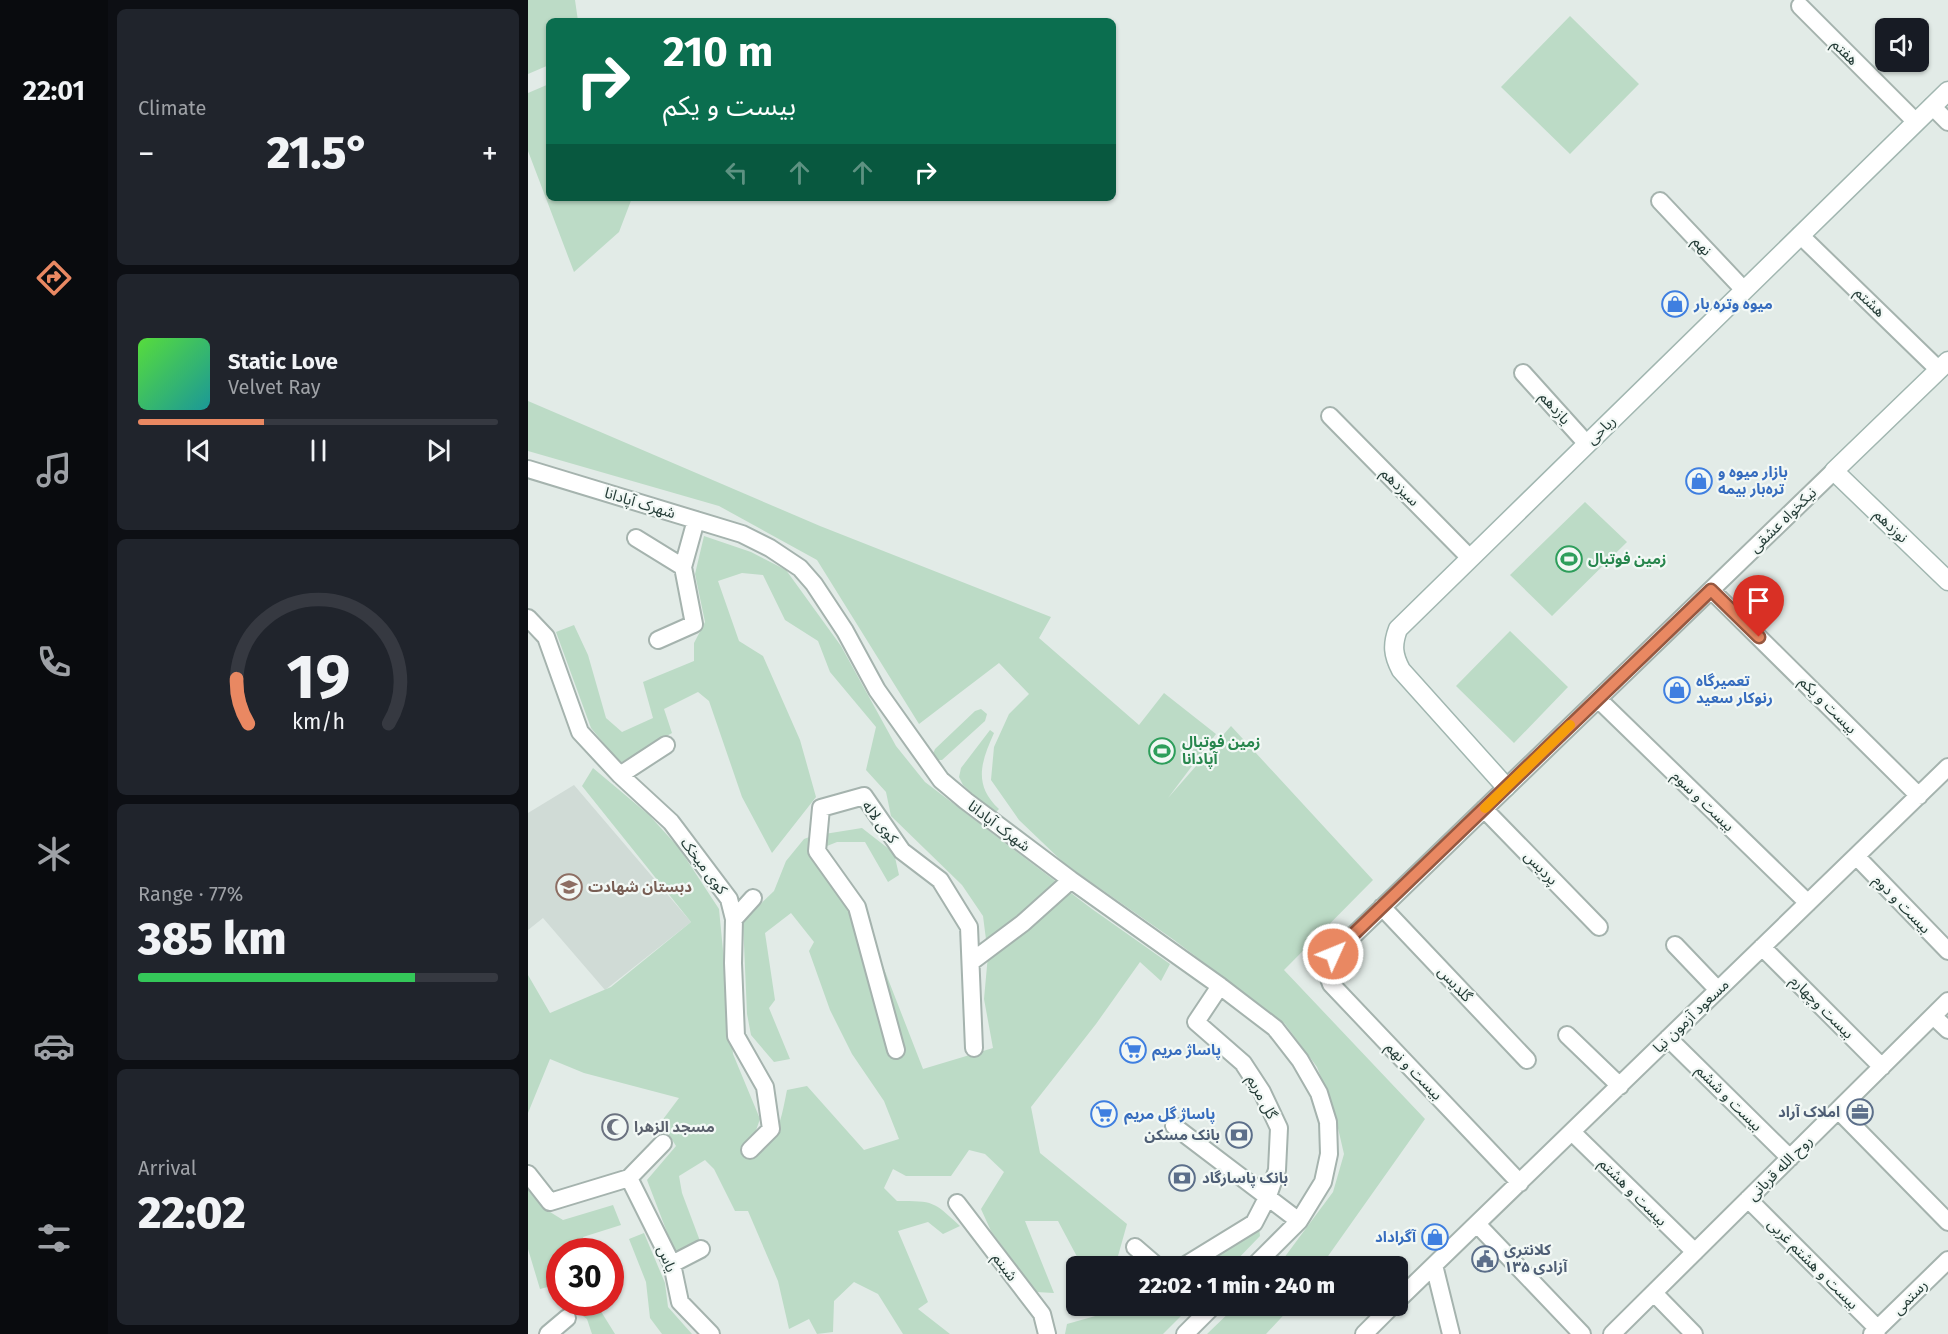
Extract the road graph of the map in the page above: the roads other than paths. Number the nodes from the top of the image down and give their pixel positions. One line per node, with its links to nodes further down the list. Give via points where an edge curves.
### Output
1 (1800, 6): 4 (street, هفتم)
2 (1948, 91): 3 (street, ریاحی)
3 (1932, 106): 4 (street, ریاحی); 5 (street)
4 (1916, 122): 7 (street, ریاحی)
5 (1948, 122)
6 (1660, 201): 8 (street, نهم)
7 (1800, 235): 8 (street, ریاحی); 9 (street, هشتم)
8 (1744, 290): 12 (street, ریاحی)
9 (1944, 365): 14 (street, نیکخواه عشقی)
10 (1523, 373): 12 (street, یازدهم)
11 (1330, 416): 17 (street, سیزدهم)
12 (1587, 444): 17 (street, ریاحی)
13 (528, 469): 15 (street, شهرک آپادانا)
14 (1834, 471): 19 (street, نوزدهم); 20 (street, نیکخواه عشقی)
15 (696, 520): 18 (street); 31 (street, شهرک آپادانا, via 742,534 800,568 844,631 877,690 941,780)
16 (636, 538): 18 (street)
17 (1470, 558): 27 (street, ریاحی, via 1398,629 1393,651 1401,670)
18 (683, 567): 22 (street, via 694,624)
19 (1948, 581)
20 (1711, 590): 23 (street, نیکخواه عشقی); 28 (street, بیست و یکم)
21 (528, 618): 26 (street, کوی میخک, via 546,637 580,732)
22 (658, 640)
23 (1598, 699): 27 (street, نیکخواه عشقی); 33 (street, بیست و سوم)
24 (666, 745): 26 (street)
25 (1948, 767): 28 (street, مسعود آزمون نیا)
26 (620, 775): 35 (street, کوی میخک, via 671,822 729,899)
27 (1506, 788): 29 (street, نیکخواه عشقی)
28 (1919, 796): 30 (street, مسعود آزمون نیا)
29 (1484, 809): 34 (street, نیکخواه عشقی); 36 (street, پردیس)
30 (1856, 856): 33 (street, مسعود آزمون نیا); 39 (street, بیست و دوم)
31 (1071, 880): 41 (street); 42 (street, شهرک آپادانا)
32 (753, 898): 35 (street)
33 (1808, 903): 38 (street, مسعود آزمون نیا)
34 (1382, 907): 40 (street, نیکخواه عشقی); 51 (street, گلدیس)
35 (734, 919): 58 (street, کوی میخک, via 736,1036 765,1087 771,1129)
36 (1599, 927)
37 (1675, 945): 43 (street)
38 (1762, 947): 43 (street, مسعود آزمون نیا); 52 (street, بیست وچهارم)
39 (1948, 951)
40 (1333, 954): 62 (street, بیست و نهم, via 1327,968 1331,984)
41 (971, 962): 49 (street, کوی لاله); 50 (street, کوی لاله, via 969,927 940,880 902,851 864,796 821,808 817,850 857,907)
42 (1220, 986): 63 (street, گل مریم, via 1196,1022 1243,1063 1279,1128 1277,1170); 66 (street, شهرک آپادانا, via 1275,1028 1319,1093 1328,1122 1329,1154 1323,1182)
43 (1718, 990): 48 (street, مسعود آزمون نیا)
44 (1948, 1001): 45 (street, روح الله قربانی)
45 (1934, 1016): 46 (street); 52 (street, روح الله قربانی)
46 (1948, 1030)
47 (1567, 1035): 53 (street)
48 (1668, 1038): 53 (street, مسعود آزمون نیا); 59 (street, بیست و ششم)
49 (974, 1048)
50 (896, 1050)
51 (1527, 1060)
52 (1882, 1067): 54 (street, روح الله قربانی)
53 (1620, 1086): 56 (street, مسعود آزمون نیا)
54 (1838, 1110): 59 (street, روح الله قربانی); 67 (street)
55 (1174, 1126): 63 (street)
56 (1572, 1131): 62 (street, مسعود آزمون نیا); 71 (street, بیست و هشتم)
57 (663, 1143): 61 (street)
58 (750, 1150)
59 (1790, 1158): 64 (street, روح الله قربانی)
60 (528, 1174): 61 (street, via 550,1202)
61 (629, 1178): 76 (street, یاس)
62 (1520, 1183): 68 (street, مسعود آزمون نیا)
63 (1268, 1196): 66 (street); 73 (street, گل مریم, via 1254,1223)
64 (1748, 1199): 71 (street, روح الله قربانی); 83 (street, بیست و هشتم غربی)
65 (957, 1203): 86 (street, شبنم, via 1042,1314)
66 (1299, 1221): 74 (street, شهرک آپادانا)
67 (1948, 1222)
68 (1477, 1224): 77 (street, مسعود آزمون نیا); 90 (street)
69 (1135, 1247): 72 (street)
70 (701, 1249): 76 (street)
71 (1695, 1252): 79 (street, روح الله قربانی)
72 (1145, 1256)
73 (1200, 1256)
74 (1264, 1256)
75 (1948, 1260): 83 (street, رستمی)
76 (672, 1264): 85 (street, یاس, via 680,1302)
77 (1434, 1265): 78 (street, مسعود آزمون نیا); 89 (street)
78 (1408, 1290)
79 (1654, 1293): 91 (street, روح الله قربانی); 92 (street)
80 (1203, 1316): 87 (street)
81 (1382, 1316): 88 (street)
82 (567, 1318): 84 (street)
83 (1875, 1331)
84 (548, 1334)
85 (711, 1334)
86 (1047, 1334)
87 (1185, 1334)
88 (1364, 1334)
89 (1451, 1334)
90 (1582, 1334)
91 (1612, 1334)
92 (1694, 1334)

